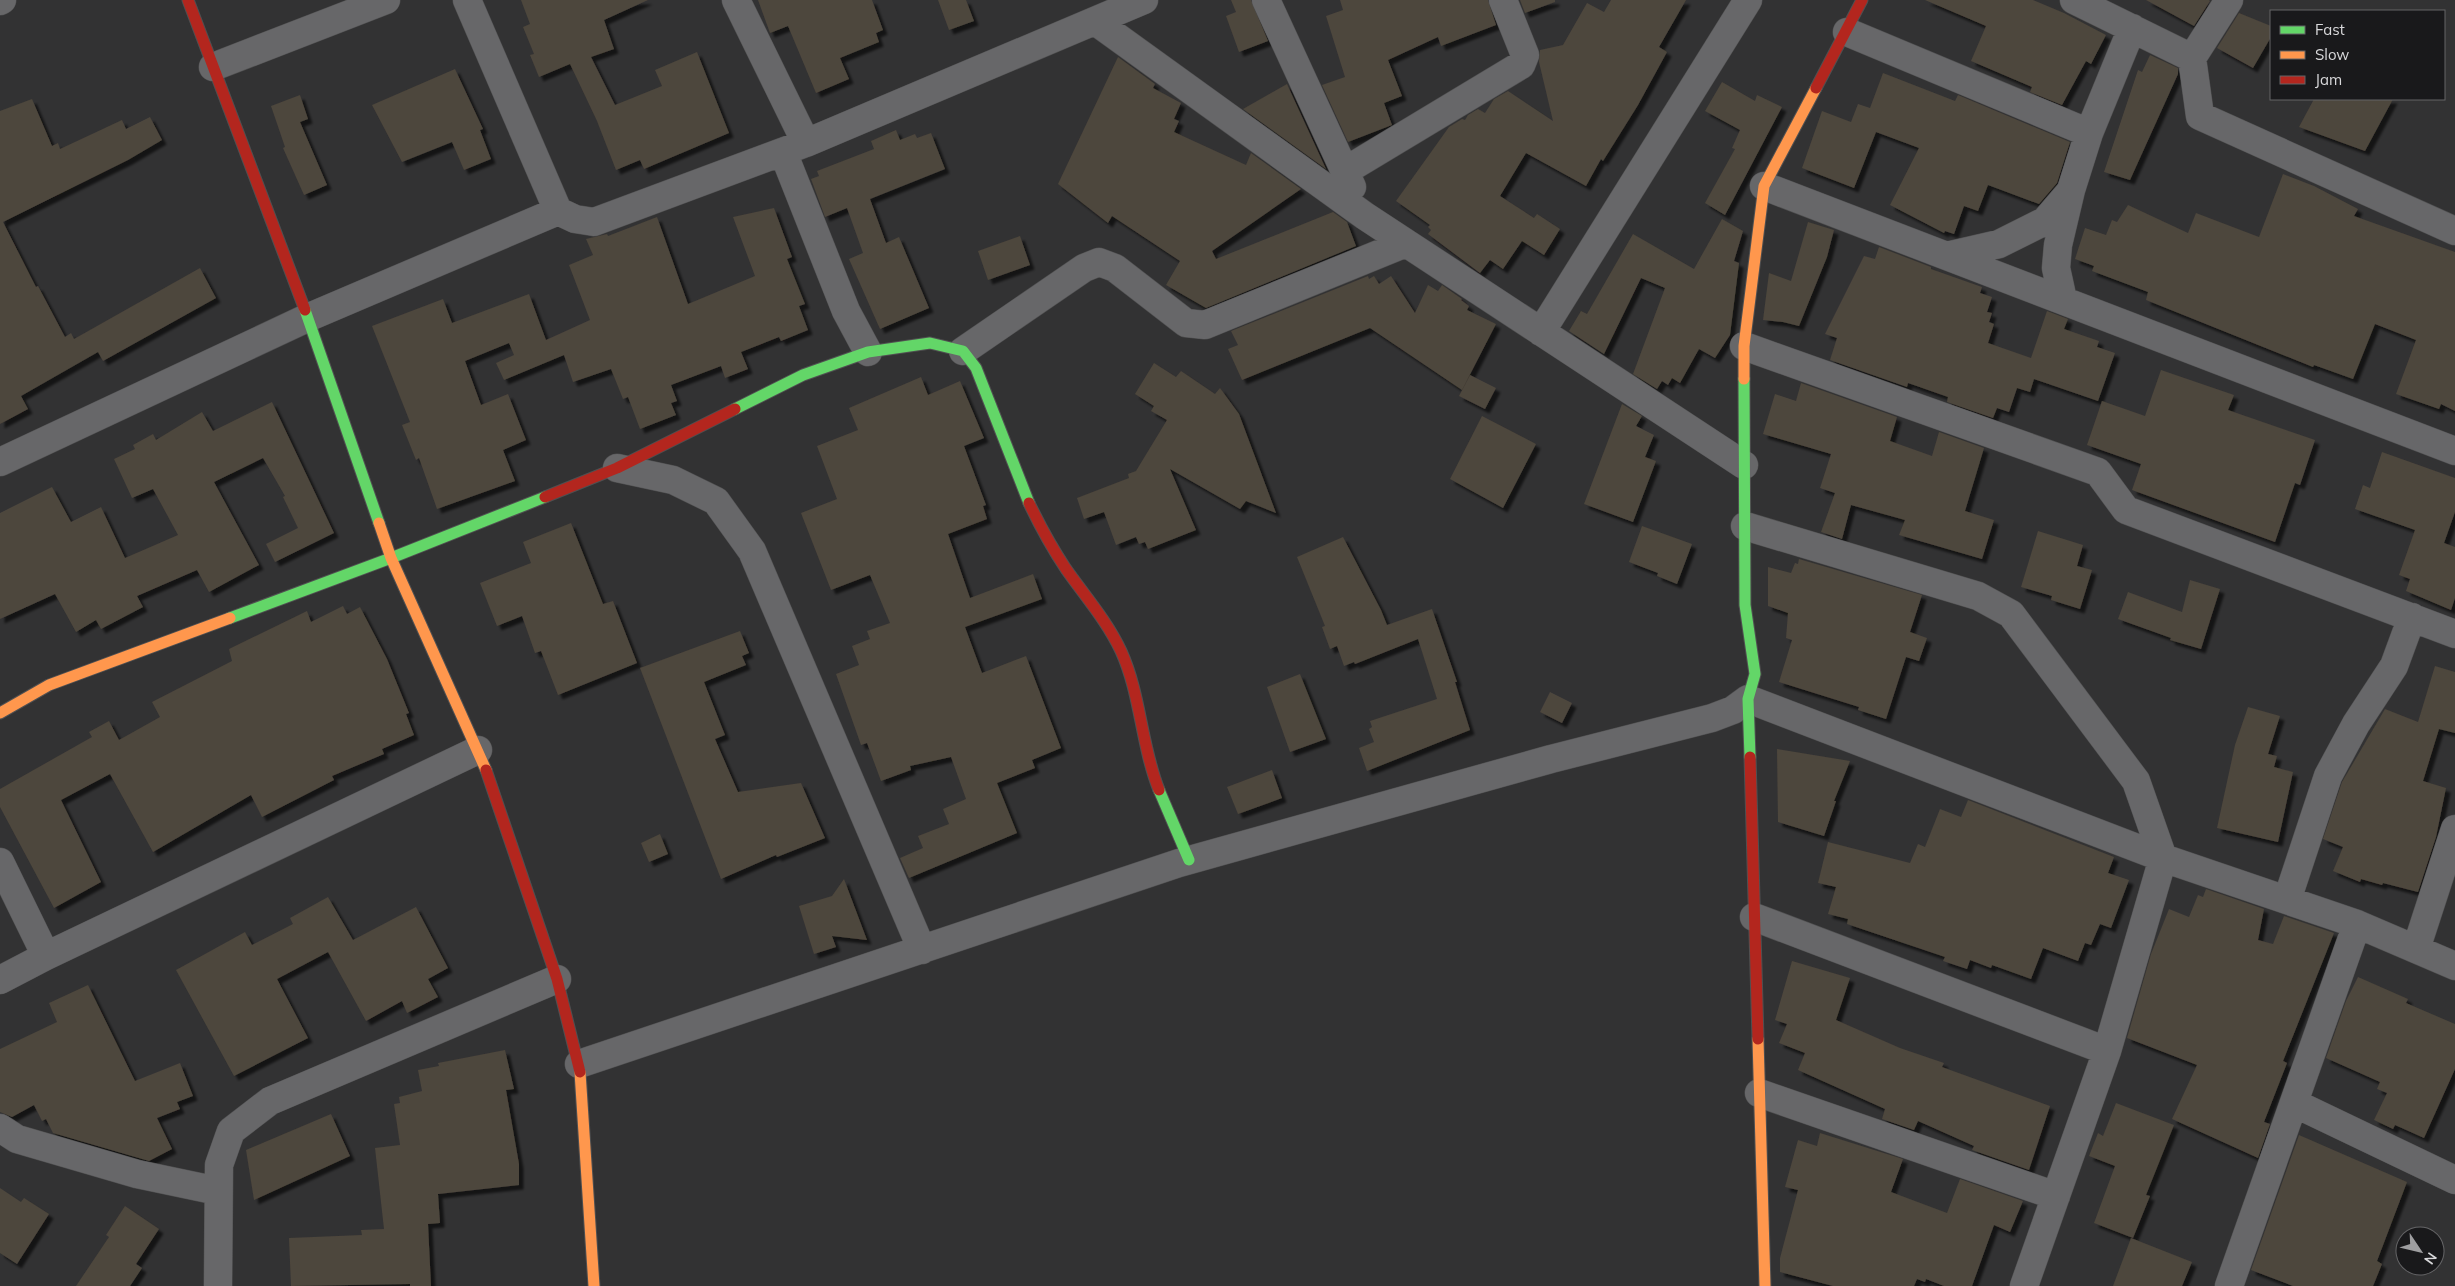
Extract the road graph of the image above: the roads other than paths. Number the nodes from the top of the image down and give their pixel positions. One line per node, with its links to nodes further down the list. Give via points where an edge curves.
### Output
1 (188, 0): 16 (street)
2 (386, 0): 16 (street)
3 (468, 0): 22 (street)
4 (736, 0): 18 (street)
5 (1144, 0): 12 (street)
6 (1266, 0): 19 (street)
7 (1503, 0): 19 (street, via 1525,56 1522,65)
8 (1748, 0): 29 (street)
9 (1862, 0): 14 (street)
10 (2074, 0): 13 (street)
11 (2229, 0): 15 (street)
12 (1095, 21): 18 (street); 23 (street)
13 (2132, 28): 15 (street); 17 (street)
14 (1847, 32): 17 (street); 20 (street)
15 (2192, 58): 24 (street, via 2200,116)
16 (213, 67): 28 (street)
17 (2089, 133): 21 (street)
18 (794, 148): 22 (street, via 594,222 575,219); 32 (street, via 846,311)
19 (1345, 171): 23 (street)
20 (1764, 186): 26 (street); 30 (street)
21 (2071, 190): 26 (street, via 2045,221 1999,244); 27 (street, via 2056,268)
22 (558, 211): 28 (street)
23 (1365, 216): 25 (street)
24 (2455, 230)
25 (1406, 243): 29 (street); 31 (street, via 1205,325 1186,323 1115,268 1099,262 1084,268)
26 (1947, 256): 27 (street)
27 (2063, 300): 33 (street)
28 (307, 318): 34 (street); 38 (street)
29 (1542, 332): 35 (street)
30 (1744, 346): 35 (street); 39 (street, via 2098,472 2126,510)
31 (963, 351): 32 (street, via 930,343); 46 (street, via 976,368 1034,514 1066,572 1092,602 1121,649 1150,766)
32 (868, 352): 36 (street, via 803,375)
33 (2455, 451)
34 (0, 462)
35 (1744, 465): 37 (street)
36 (616, 468): 38 (street); 52 (street, via 673,480 716,501 752,551)
37 (1745, 526): 41 (street, via 1746,605 1755,674); 45 (street, via 1978,596 2011,614 2136,780)
38 (391, 558): 42 (street, via 49,685); 43 (street)
39 (2412, 617): 40 (street); 48 (street, via 2394,666 2356,724 2328,776)
40 (2455, 634)
41 (1748, 699): 45 (street); 46 (street, via 1733,710 1712,718 1551,759); 49 (street)
42 (0, 712)
43 (478, 750): 53 (street); 55 (street)
44 (2455, 829): 51 (street)
45 (2164, 858): 48 (street); 57 (street)
46 (1189, 860): 52 (street)
47 (0, 862): 53 (street)
48 (2287, 900): 50 (street)
49 (1754, 917): 57 (street); 59 (street)
50 (2357, 924): 51 (street); 60 (street)
51 (2416, 949): 54 (street)
52 (922, 950): 58 (street)
53 (46, 956): 56 (street)
54 (2455, 966)
55 (557, 978): 58 (street); 63 (street, via 270,1101 231,1131 219,1165)
56 (0, 980)
57 (2107, 1051): 64 (street)
58 (579, 1064): 68 (street)
59 (1759, 1094): 64 (street); 65 (street)
60 (2294, 1102): 62 (street); 69 (street)
61 (0, 1128): 63 (street, via 17,1139 138,1174)
62 (2455, 1180)
63 (218, 1191): 67 (street)
64 (2056, 1196): 66 (street)
65 (1768, 1285)
66 (2027, 1285)
67 (218, 1286)
68 (594, 1286)
69 (2229, 1286)

